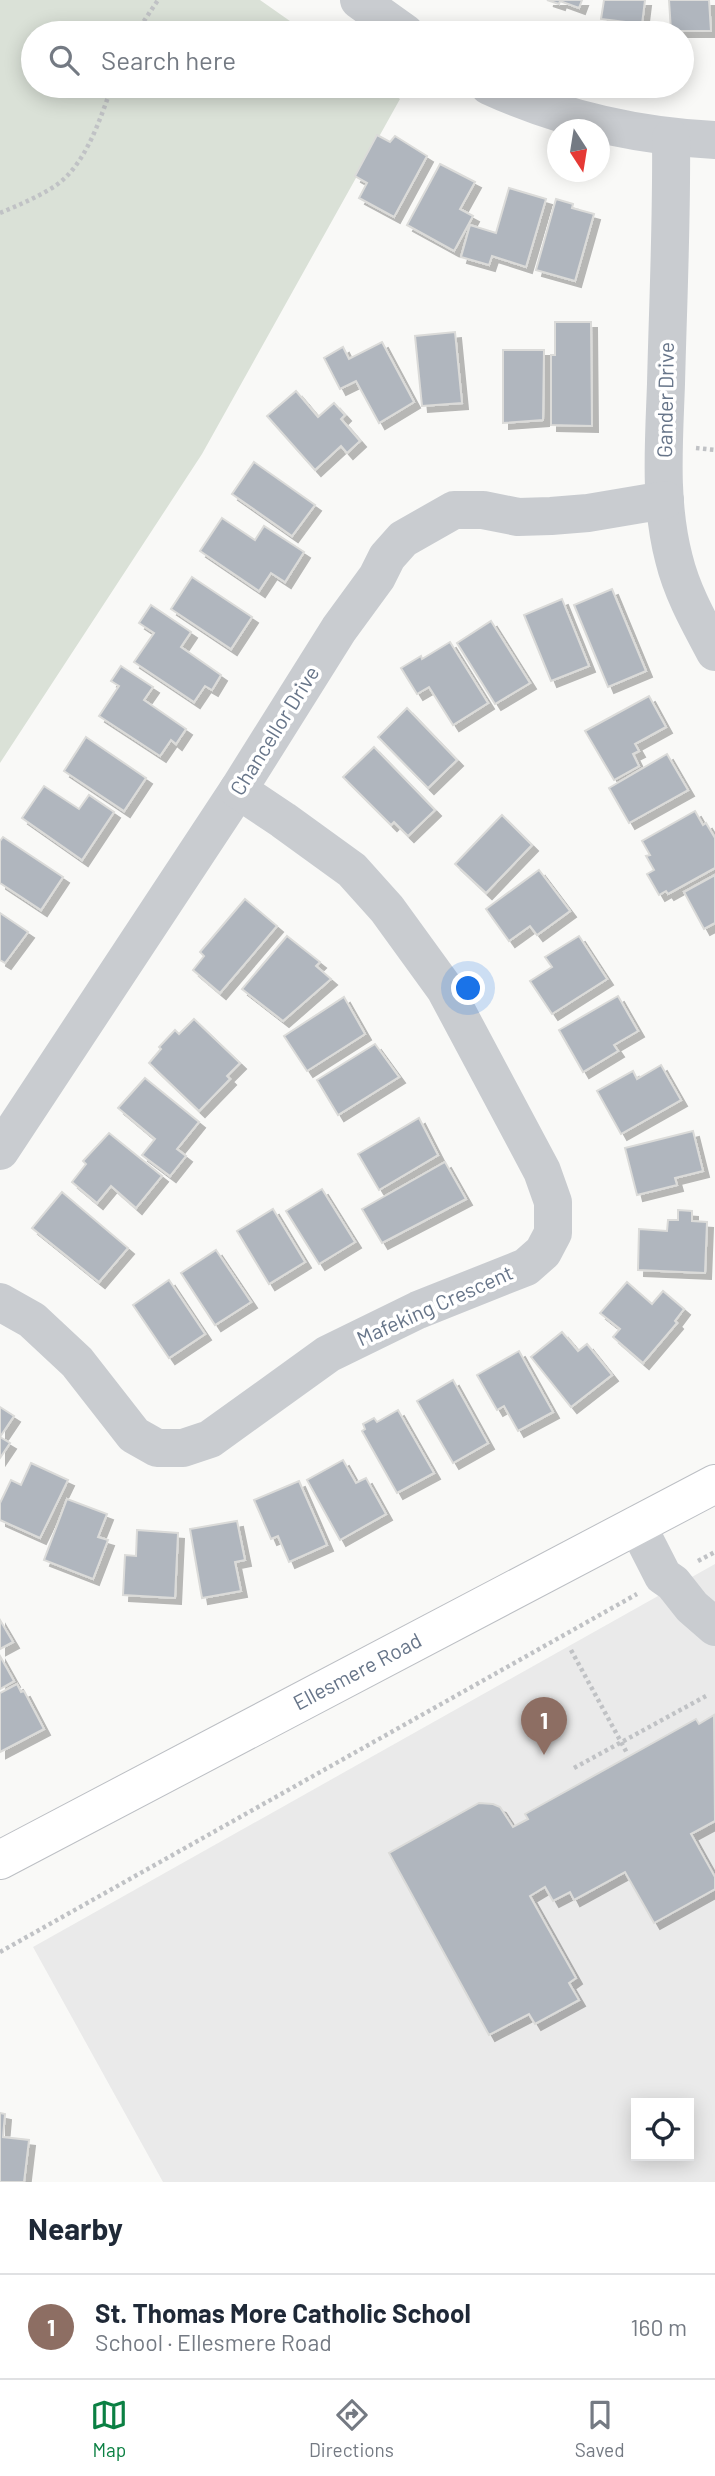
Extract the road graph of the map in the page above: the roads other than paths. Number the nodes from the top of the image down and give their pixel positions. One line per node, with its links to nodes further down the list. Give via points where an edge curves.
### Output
1 (359, 0): 2 (street)
2 (388, 21)
3 (515, 98): 4 (street, via 580,121)
4 (671, 138): 5 (street); 6 (street, Gander Drive)
5 (715, 140)
6 (665, 500): 7 (street, Gander Drive, via 685,595); 8 (street, Chancellor Drive, via 551,516 454,510 403,539 339,629)
7 (715, 652)
8 (238, 790): 9 (street, Chancellor Drive); 10 (street, Mafeking Crescent, via 352,870 387,909 445,989 542,1171 552,1202 552,1233 543,1252 526,1267 418,1310 328,1354 210,1439 183,1448 157,1448 134,1435 77,1362 32,1320)
9 (0, 1151)
10 (0, 1301)
11 (715, 1484): 12 (main road, Ellesmere Road)
12 (637, 1525): 13 (street, via 663,1576); 14 (main road, Ellesmere Road)
13 (715, 1627)
14 (0, 1860)

